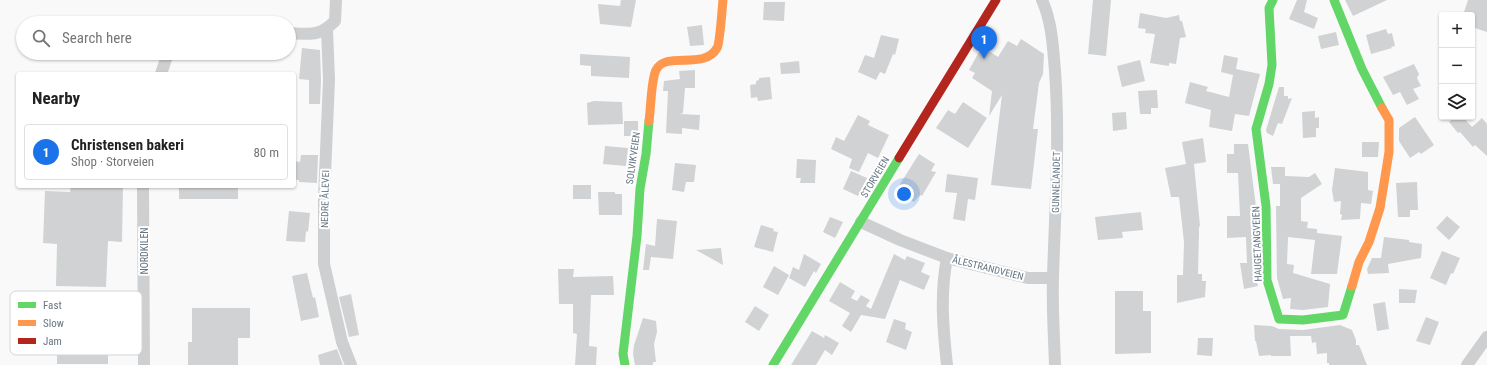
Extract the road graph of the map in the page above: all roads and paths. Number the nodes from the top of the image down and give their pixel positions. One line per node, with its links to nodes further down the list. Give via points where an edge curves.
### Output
1 (336, 0): 7 (street, via 335,21)
2 (723, 0): 18 (street, SOLVIKVEIEN, via 717,48 713,53 696,60 664,63 658,67 654,76 626,314)
3 (996, 0): 12 (street, STORVEIEN)
4 (1042, 0): 14 (street, GUNNELANDET, via 1053,42 1057,97)
5 (1273, 0): 6 (street, HAUGETANGVEIEN, via 1269,8 1272,65 1256,129 1266,206 1267,280 1279,319 1303,320 1343,315 1358,262 1369,242 1380,208 1389,152 1389,120 1362,69)
6 (1334, 0)
7 (327, 29): 8 (street, via 316,34); 17 (street, NEDRE ÅLEVEI, via 329,80 324,264 342,342)
8 (296, 34)
9 (166, 60): 10 (street)
10 (163, 72)
11 (143, 188): 16 (street, NORDKILEN)
12 (861, 222): 13 (street, ÅLESTRANDVEIEN); 19 (street, STORVEIEN)
13 (947, 258): 14 (street, ÅLESTRANDVEIEN, via 1028,278); 20 (street, ÅLESTRANDVEIEN, via 943,276)
14 (1052, 278): 21 (street, GUNNELANDET)
15 (1487, 337): 22 (street)
16 (144, 365)
17 (351, 365)
18 (625, 365)
19 (773, 365)
20 (946, 365)
21 (1055, 365)
22 (1467, 365)

